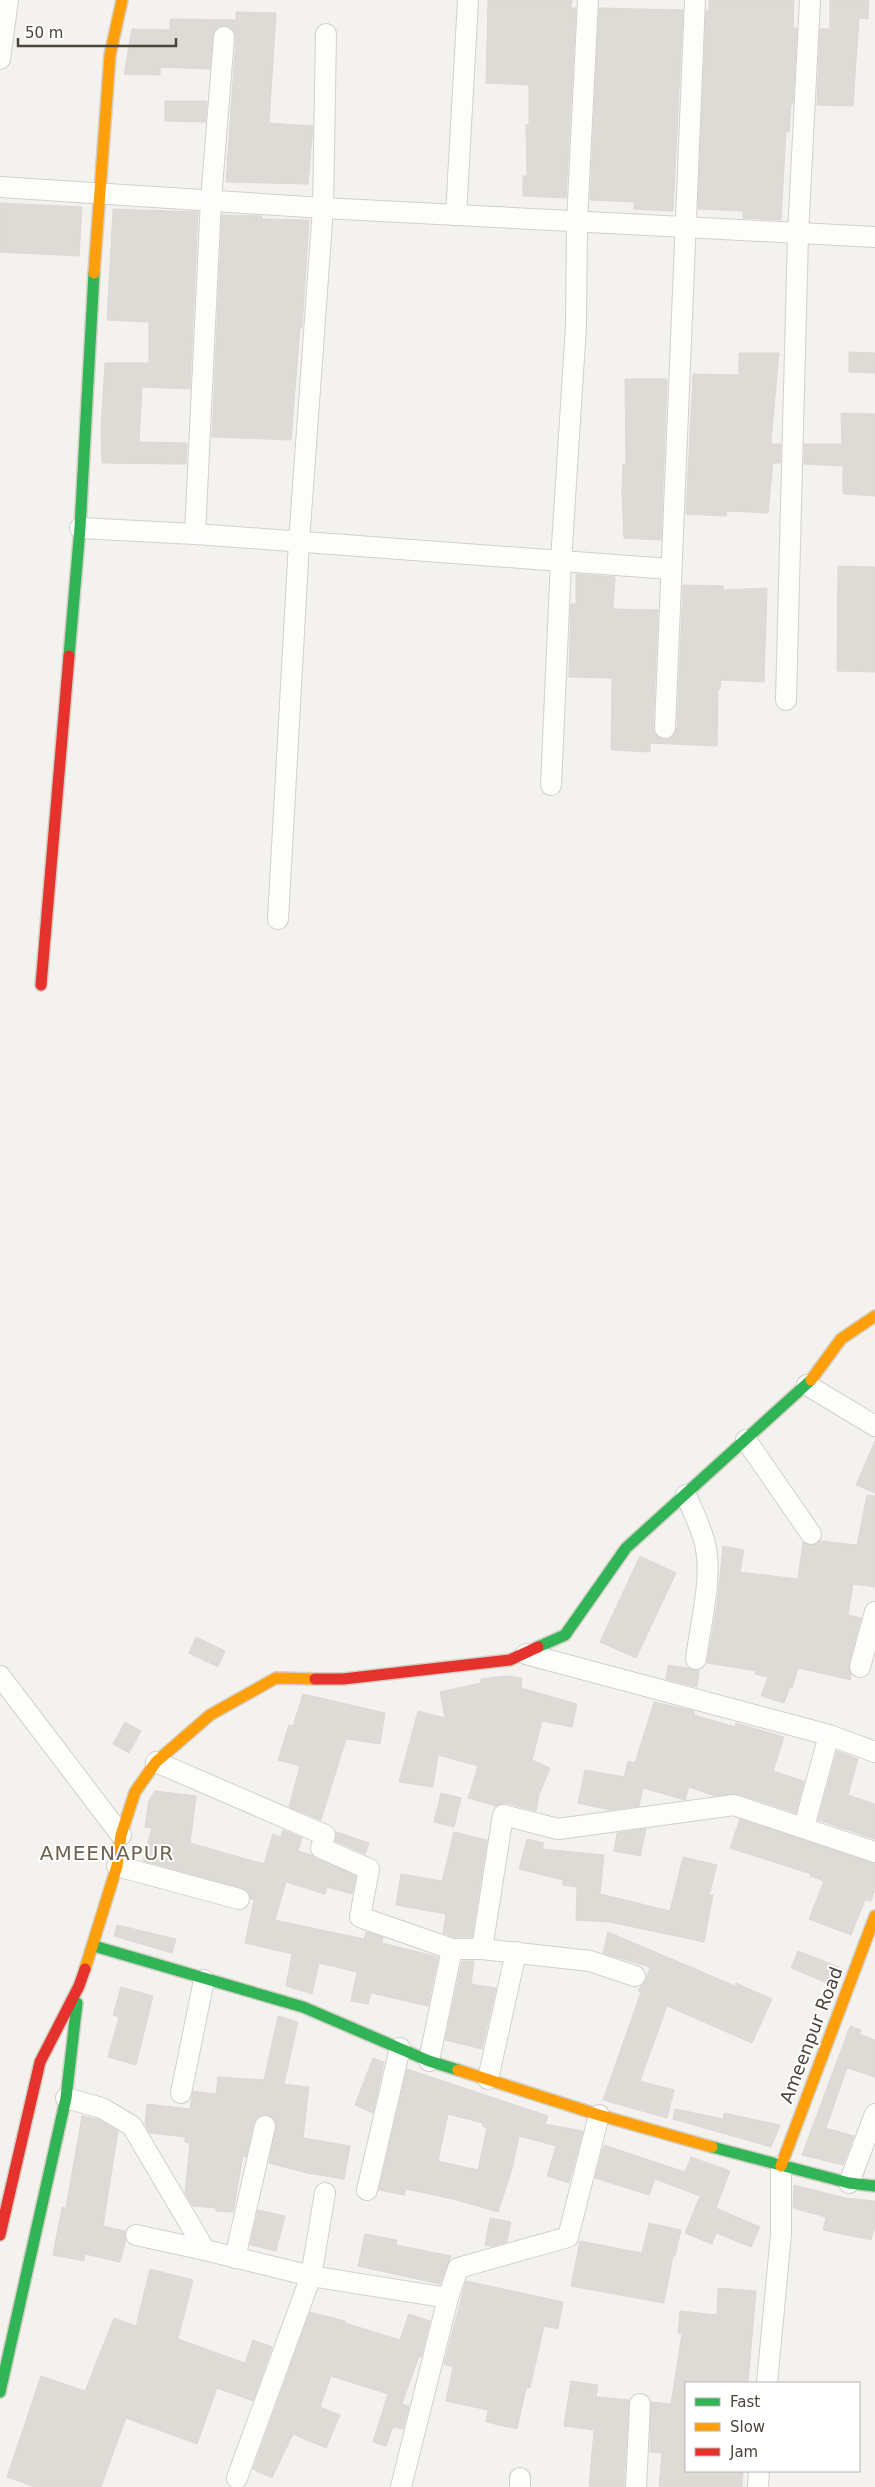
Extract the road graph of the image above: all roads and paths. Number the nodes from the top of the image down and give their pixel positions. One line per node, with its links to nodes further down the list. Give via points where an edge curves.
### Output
1 (8, 0): 9 (street)
2 (122, 0): 11 (street, via 110,55)
3 (468, 0): 14 (street)
4 (588, 0): 15 (street)
5 (695, 0): 16 (street)
6 (810, 0): 17 (street)
7 (326, 34): 13 (street)
8 (224, 37): 12 (street)
9 (0, 59)
10 (0, 187): 11 (street)
11 (98, 193): 12 (street); 19 (street)
12 (212, 200): 13 (street); 20 (street)
13 (322, 208): 14 (street); 21 (street)
14 (456, 215): 15 (street)
15 (576, 222): 16 (street); 22 (street, via 576,326)
16 (686, 228): 17 (street); 23 (street)
17 (798, 234): 18 (street); 24 (street)
18 (875, 237)
19 (80, 528): 20 (street); 28 (street)
20 (195, 534): 21 (street)
21 (299, 542): 22 (street); 27 (street)
22 (561, 561): 23 (street); 26 (street)
23 (670, 569): 25 (street)
24 (786, 700)
25 (665, 728)
26 (551, 785)
27 (278, 920)
28 (41, 985)
29 (875, 1316): 30 (street, via 841,1339)
30 (808, 1385): 31 (street); 32 (street)
31 (875, 1426)
32 (746, 1440): 33 (street); 34 (street)
33 (686, 1495): 36 (street, via 626,1548 565,1635); 37 (street, via 707,1551)
34 (811, 1534)
35 (875, 1612): 38 (street)
36 (526, 1654): 40 (street); 42 (street, via 510,1660 342,1679 276,1678 210,1714)
37 (696, 1659)
38 (860, 1667)
39 (0, 1676): 44 (street)
40 (829, 1736): 41 (street); 43 (street)
41 (875, 1752)
42 (156, 1762): 44 (street, via 135,1792); 50 (street, via 325,1835 321,1848 369,1869 360,1917)
43 (804, 1827): 45 (street); 51 (street, via 734,1805 558,1829 503,1815)
44 (121, 1835): 46 (street)
45 (875, 1852)
46 (117, 1866): 47 (street); 49 (street)
47 (239, 1898)
48 (875, 1918): 64 (street, Ameenpur Road)
49 (94, 1946): 54 (street); 55 (street)
50 (452, 1949): 51 (street); 57 (street)
51 (482, 1949): 52 (street)
52 (516, 1952): 53 (street, via 590,1961); 58 (street)
53 (635, 1976)
54 (204, 1980): 56 (street, via 302,2007); 59 (street)
55 (79, 1986): 60 (street); 69 (street, via 40,2062)
56 (400, 2048): 57 (street); 67 (street)
57 (429, 2061): 58 (street)
58 (488, 2079): 62 (street)
59 (181, 2093)
60 (66, 2098): 71 (street, via 102,2108 132,2126); 76 (street)
61 (875, 2114): 65 (street)
62 (599, 2115): 64 (street); 74 (street, via 568,2237 458,2268)
63 (265, 2126): 72 (street)
64 (781, 2166): 65 (street); 75 (street, via 781,2234)
65 (849, 2184): 66 (street)
66 (875, 2186)
67 (367, 2190)
68 (325, 2193): 73 (street)
69 (0, 2235)
70 (136, 2235): 71 (street)
71 (206, 2250): 72 (street)
72 (235, 2258): 73 (street)
73 (311, 2276): 74 (street); 79 (street)
74 (448, 2298): 80 (street)
75 (767, 2382)
76 (0, 2392)
77 (640, 2404): 81 (street)
78 (759, 2472): 82 (street)
79 (237, 2478)
80 (401, 2487)
81 (636, 2487)
82 (758, 2487)

